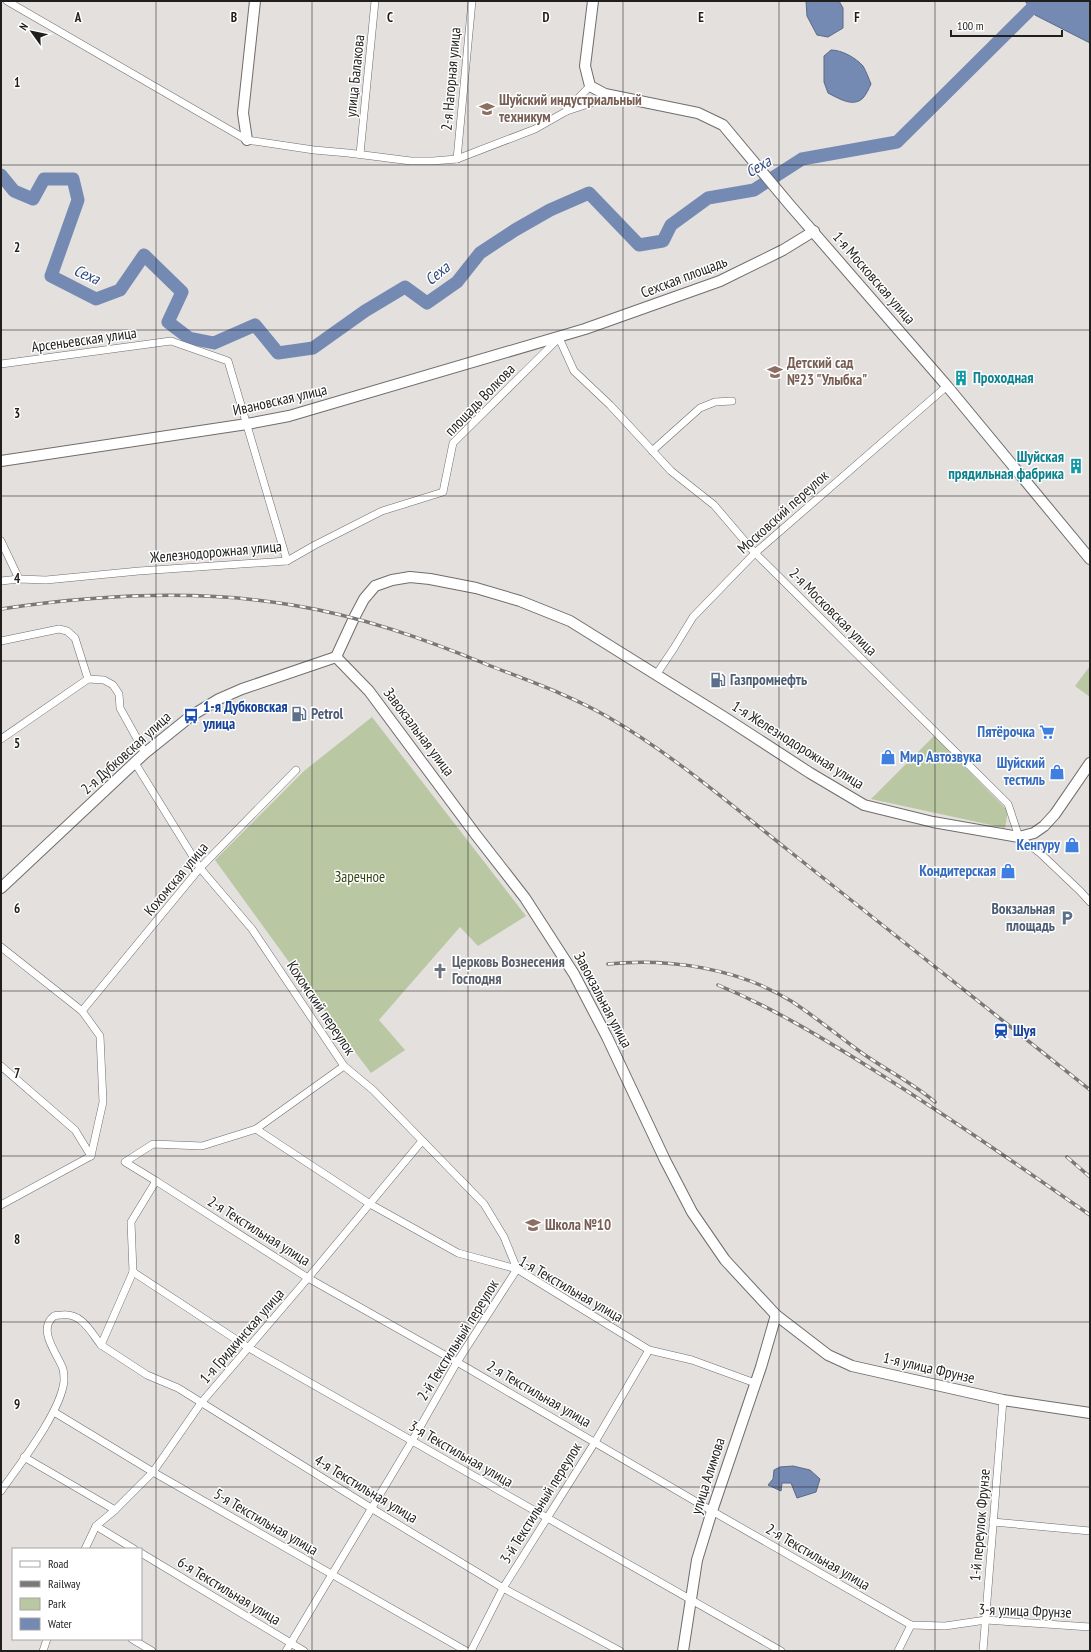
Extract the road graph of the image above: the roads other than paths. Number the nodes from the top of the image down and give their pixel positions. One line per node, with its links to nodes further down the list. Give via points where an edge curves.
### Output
1 (7, 1): 9 (street)
2 (256, 1): 9 (main road, via 243,113)
3 (375, 1): 10 (street, улица Балакова)
4 (472, 1): 11 (street, 2-я Нагорная улица)
5 (593, 1): 6 (main road, via 585,66)
6 (590, 86): 7 (main road, 1-я Московская улица, via 605,94); 8 (street)
7 (624, 98): 8 (street, via 598,100); 12 (main road, 1-я Московская улица, via 698,113 723,124)
8 (565, 112): 11 (street, via 535,129)
9 (247, 140): 10 (street)
10 (360, 154): 11 (street, via 411,160)
11 (457, 159)
12 (814, 231): 13 (main road, Сехская площадь, via 783,250 720,281); 15 (main road, 1-я Московская улица)
13 (559, 338): 17 (main road, Ивановская улица, via 289,416); 18 (street, 2-я Московская улица, via 574,371 610,405); 20 (street, площадь Волкова, via 453,443)
14 (1, 364): 17 (street, Арсеньевская улица, via 171,341 228,361)
15 (947, 386): 22 (street, Московский переулок); 23 (main road, 1-я Московская улица)
16 (732, 401): 18 (street, via 715,402 700,408)
17 (247, 424): 19 (main road, Ивановская улица); 24 (street)
18 (652, 451): 22 (street, 2-я Московская улица, via 671,471 714,505)
19 (1, 461)
20 (443, 492): 24 (street, Железнодорожная улица, via 382,511)
21 (1, 541): 25 (street)
22 (755, 553): 29 (street, Московский переулок, via 693,617); 36 (street, 2-я Московская улица, via 1008,804)
23 (1090, 559)
24 (287, 561): 25 (street, Железнодорожная улица, via 46,580)
25 (19, 578): 26 (street, Железнодорожная улица)
26 (1, 581)
27 (1, 641): 30 (street, via 59,629 67,631 76,638)
28 (336, 657): 29 (main road, 1-я Железнодорожная улица, via 364,598 375,586 410,577 476,588 520,600 570,621); 32 (main road, 2-я Дубковская улица, via 219,699 191,716); 53 (main road, Завокзальная улица, via 370,690 525,898 582,988 692,1212 725,1260)
29 (656, 675): 36 (main road, 1-я Железнодорожная улица, via 864,805 932,822)
30 (88, 678): 31 (street); 32 (street, via 104,680 113,685 119,694 120,708)
31 (1, 740)
32 (145, 753): 33 (main road, 2-я Дубковская улица)
33 (134, 763): 37 (street, Кохомский переулок); 38 (main road, 2-я Дубковская улица)
34 (1090, 763): 36 (main road, via 1044,826 1034,833)
35 (296, 770): 37 (street, Кохомская улица)
36 (1019, 837): 39 (street, via 1040,853)
37 (200, 868): 41 (street, Кохомская улица); 43 (street, Кохомский переулок, via 252,929)
38 (1, 888)
39 (1090, 902)
40 (1, 947): 41 (street)
41 (82, 1011): 46 (street, via 100,1036 103,1102)
42 (1, 1066): 46 (street, via 75,1130)
43 (344, 1066): 44 (street); 45 (street, Кохомский переулок, via 373,1090)
44 (256, 1129): 47 (street, 2-я Текстильная улица, via 202,1146 153,1144 125,1162); 48 (street, 1-я Текстильная улица)
45 (422, 1141): 48 (street, 1-я Гридкинская улица); 50 (street, Кохомский переулок, via 484,1204 504,1237)
46 (91, 1156): 49 (street)
47 (156, 1181): 51 (street, via 131,1222); 52 (street, 2-я Текстильная улица)
48 (370, 1204): 50 (street, 1-я Текстильная улица, via 458,1253); 52 (street, 1-я Гридкинская улица)
49 (1, 1205)
50 (517, 1270): 56 (street, 1-я Текстильная улица); 57 (street, 2-й Текстильный переулок)
51 (133, 1272): 54 (street); 55 (street, 3-я Текстильная улица)
52 (308, 1278): 55 (street, 1-я Гридкинская улица); 57 (street, 2-я Текстильная улица)
53 (776, 1315): 58 (main road, улица Алимова); 59 (main road, 1-я улица Фрунзе, via 828,1355 852,1366)
54 (100, 1344): 60 (street, 4-я Текстильная улица, via 147,1375 178,1388); 61 (street, via 84,1322 75,1316 57,1315 50,1321 49,1342 64,1376)
55 (249, 1348): 60 (street, 1-я Гридкинская улица); 63 (street, 3-я Текстильная улица)
56 (649, 1350): 58 (street, 1-я Текстильная улица, via 692,1360); 64 (street, 3-й Текстильный переулок)
57 (457, 1362): 63 (street, 2-й Текстильный переулок); 64 (street, 2-я Текстильная улица)
58 (755, 1383): 70 (main road, улица Алимова)
59 (1003, 1400): 62 (main road, 1-я улица Фрунзе); 72 (street, 1-й переулок Фрунзе)
60 (201, 1403): 66 (street, 1-я Гридкинская улица); 68 (street, 4-я Текстильная улица)
61 (54, 1412): 65 (street); 66 (street, 5-я Текстильная улица)
62 (1090, 1413)
63 (412, 1441): 68 (street, 2-й Текстильный переулок); 71 (street, 3-я Текстильная улица)
64 (595, 1442): 70 (street, 2-я Текстильная улица); 71 (street, 3-й Текстильный переулок)
65 (24, 1457): 67 (street); 69 (street)
66 (153, 1472): 69 (street, 1-я Гридкинская улица); 78 (street, 5-я Текстильная улица)
67 (1, 1491)
68 (371, 1508): 78 (street, 2-й Текстильный переулок); 79 (street, 4-я Текстильная улица)
69 (115, 1510): 73 (street, 1-я Гридкинская улица)
70 (712, 1511): 80 (main road, улица Алимова, via 697,1560); 82 (street, 2-я Текстильная улица)
71 (548, 1519): 79 (street, 3-й Текстильный переулок); 80 (street, 3-я Текстильная улица)
72 (994, 1522): 74 (street); 81 (street, 1-й переулок Фрунзе)
73 (96, 1526): 75 (street, 1-я Гридкинская улица); 76 (street)
74 (1090, 1531)
75 (85, 1548)
76 (132, 1548)
77 (142, 1554): 86 (street, 6-я Текстильная улица)
78 (332, 1575): 86 (street, 2-й Текстильный переулок); 91 (street, 5-я Текстильная улица)
79 (503, 1588): 92 (street, 3-й Текстильный переулок); 93 (street, 4-я Текстильная улица)
80 (690, 1600): 94 (main road, улица Алимова); 95 (street, 3-я Текстильная улица)
81 (986, 1620): 82 (street, 3-я улица Фрунзе, via 944,1626); 83 (street, 3-я улица Фрунзе); 97 (street, 1-й переулок Фрунзе)
82 (911, 1625): 96 (street)
83 (1090, 1627)
84 (47, 1640): 87 (street)
85 (134, 1640): 88 (street)
86 (290, 1643): 89 (street, 2-й Текстильный переулок); 90 (street, 6-я Текстильная улица)
87 (43, 1651)
88 (152, 1651)
89 (286, 1651)
90 (304, 1651)
91 (466, 1651)
92 (471, 1651)
93 (620, 1651)
94 (683, 1651)
95 (781, 1651)
96 (898, 1651)
97 (983, 1651)

